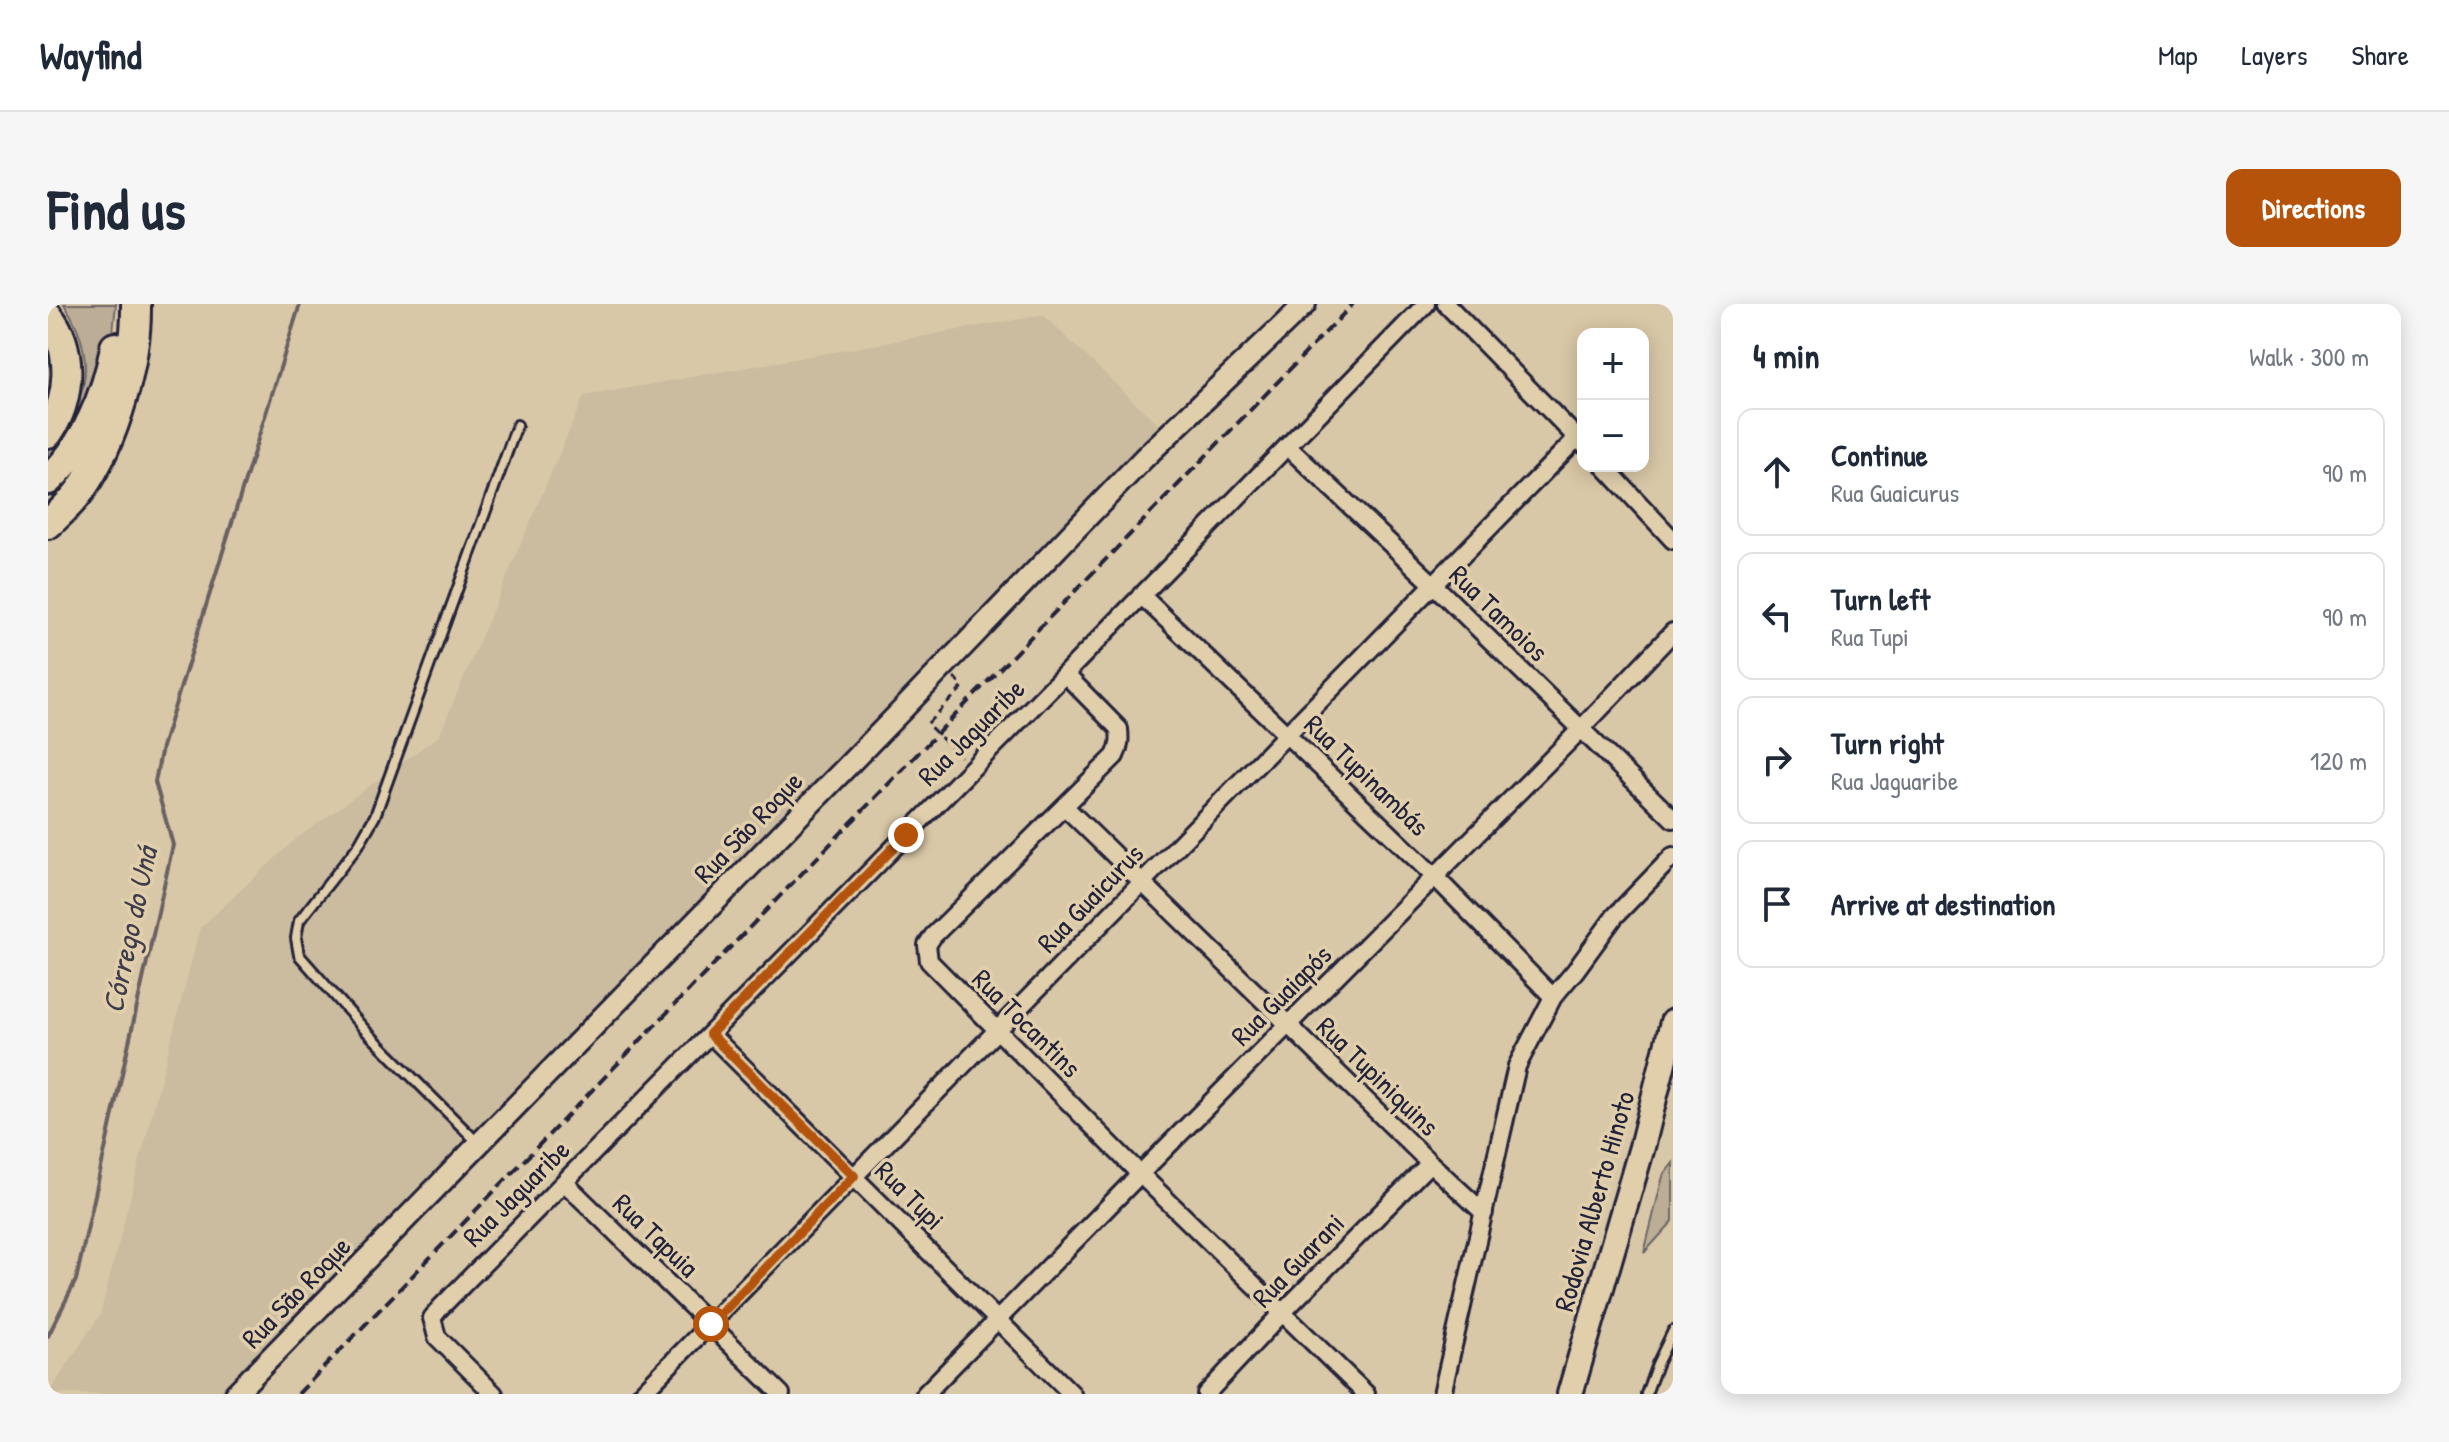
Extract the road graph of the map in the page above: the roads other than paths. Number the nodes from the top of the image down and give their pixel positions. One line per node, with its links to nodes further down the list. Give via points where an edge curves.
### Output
1 (121, 304): 13 (highway, via 113,360 88,428)
2 (136, 304): 14 (highway, via 131,361 112,427 81,490)
3 (1305, 304): 32 (street, Rua São Roque, via 1144,458)
4 (1426, 304): 11 (street, Rua Jaguaribe)
5 (1446, 304): 9 (street)
6 (48, 316): 8 (highway, via 59,336 66,374 60,413)
7 (517, 425): 32 (lane, via 375,816 299,921 296,938 299,955 366,1031)
8 (48, 433)
9 (1577, 438)
10 (1577, 444): 16 (street, Rua Guaicurus)
11 (1287, 446): 16 (street, Rua Tamoios); 17 (street, Rua Jaguaribe)
12 (1610, 472): 15 (street)
13 (48, 480)
14 (48, 524)
15 (1673, 540)
16 (1435, 586): 20 (street, Rua Tamoios); 21 (street, Rua Guaicurus)
17 (1141, 595): 19 (street, Rua Jaguaribe); 21 (street, Rua Tupinambás)
18 (1673, 632): 20 (street, Rua Guaiapós)
19 (1065, 674): 22 (street, Rua Tocantins, via 1119,729 1121,740 1115,756); 31 (street, Rua Jaguaribe)
20 (1581, 729): 23 (street, Rua Tamoios); 25 (street, Rua Guaiapós)
21 (1288, 734): 25 (street, Rua Tupinambás); 26 (street, Rua Guaicurus)
22 (1065, 807): 26 (street, Rua Tupiniquins); 30 (street, Rua Tocantins, via 927,945 929,961)
23 (1673, 819)
24 (1673, 856): 27 (street, via 1615,916)
25 (1434, 876): 27 (street, Rua Tupinambás); 29 (street, Rua Guaiapós)
26 (1142, 882): 29 (street, Rua Tupiniquins); 30 (street, Rua Guaicurus)
27 (1553, 997): 37 (street, via 1517,1066)
28 (1673, 1022): 51 (main road, Rodovia Alberto Hinoto)
29 (1288, 1025): 33 (street, Rua Tupiniquins); 34 (street, Rua Guaiapós)
30 (998, 1030): 34 (street, Rua Tocantins); 35 (street, Rua Guaicurus)
31 (710, 1034): 35 (street, Rua Tupi); 36 (street, Rua Jaguaribe)
32 (479, 1144): 42 (street, Rua São Roque)
33 (1430, 1163): 37 (street, Rua Tupiniquins); 38 (street, Rua Guarani)
34 (1140, 1174): 38 (street, Rua Tocantins); 39 (street, Rua Guaiapós)
35 (854, 1176): 39 (street, Rua Tupi); 40 (street, Rua Guaicurus)
36 (564, 1182): 40 (street, Rua Tapuia); 43 (street, Rua Jaguaribe, via 432,1318 437,1337)
37 (1484, 1213): 50 (street)
38 (1282, 1313): 48 (street, Rua Guarani); 49 (street, Rua Tocantins)
39 (998, 1321): 46 (street, Rua Guaiapós); 47 (street, Rua Tupi)
40 (711, 1324): 44 (street, Rua Guaicurus); 45 (street, Rua Tapuia)
41 (1673, 1331): 52 (lane)
42 (235, 1394)
43 (494, 1394)
44 (641, 1394)
45 (781, 1394)
46 (925, 1394)
47 (1072, 1394)
48 (1206, 1394)
49 (1366, 1394)
50 (1442, 1394)
51 (1570, 1394)
52 (1646, 1394)

